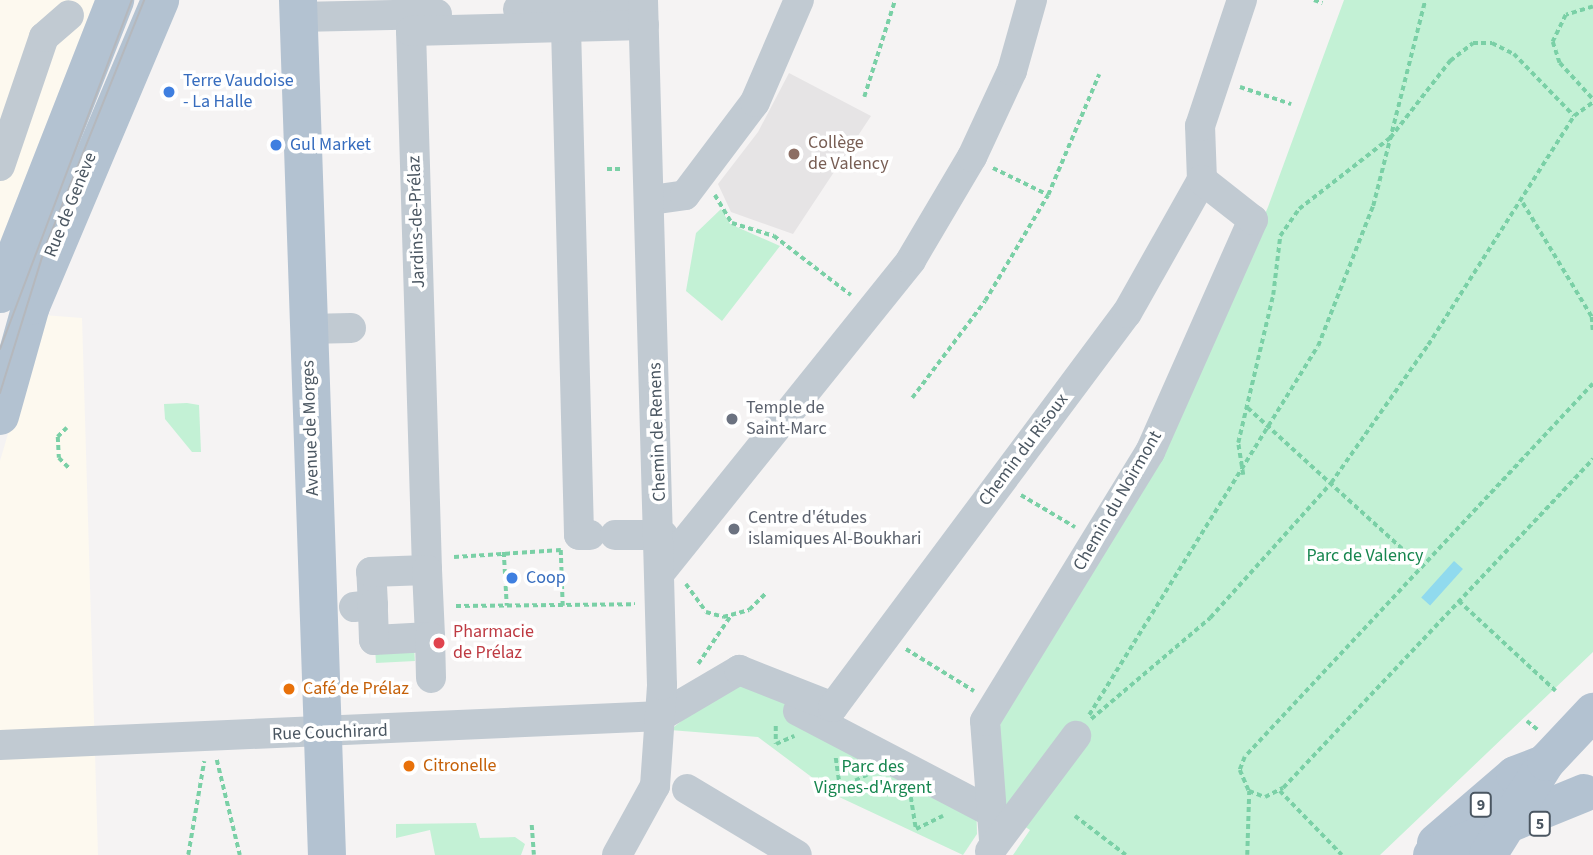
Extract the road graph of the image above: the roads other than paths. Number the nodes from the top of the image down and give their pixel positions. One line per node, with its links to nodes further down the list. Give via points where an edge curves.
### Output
1 (160, 0): 15 (main road, Rue de Genève, via 31,306)
2 (799, 0): 11 (street, via 755,102 685,195)
3 (1032, 0): 18 (street, via 1012,72 972,157 911,260)
4 (1242, 0): 10 (street, via 1200,126)
5 (298, 8): 6 (street); 14 (main road, Avenue de Morges)
6 (644, 9): 8 (street, Jardins-de-Prélaz); 11 (street, Chemin de Renens)
7 (89, 11): 9 (street, via 44,37); 12 (main road, Rue de Genève)
8 (566, 27): 16 (street, via 579,535); 17 (street, Jardins-de-Prélaz, via 411,31)
9 (0, 166)
10 (1202, 180): 21 (street, Chemin du Risoux, via 1127,313 833,707 739,670); 30 (street, Chemin du Noirmont, via 1253,220 1150,452 985,721)
11 (652, 200): 16 (street, Chemin de Renens)
12 (0, 294)
13 (351, 328): 14 (street)
14 (307, 329): 24 (main road, Avenue de Morges)
15 (0, 416)
16 (663, 535): 18 (street, Chemin de Renens)
17 (441, 568): 19 (street); 19 (street, via 371,572 364,606 374,639)
18 (674, 575): 23 (street, Chemin de Renens)
19 (430, 637): 20 (street)
20 (431, 678)
21 (721, 680): 23 (street, Chemin du Risoux); 30 (street, via 820,721)
22 (1593, 712): 27 (main road, 9)
23 (661, 716): 24 (street, Rue Couchirard); 33 (street, Chemin de Renens, via 654,786)
24 (324, 734): 26 (street, Rue Couchirard); 32 (main road, Avenue de Morges)
25 (1076, 736): 30 (street, via 1010,828)
26 (0, 745)
27 (1544, 748): 31 (main road, 9); 35 (main road, 9)
28 (687, 789): 34 (street)
29 (1588, 790): 31 (main road, 5)
30 (992, 836)
31 (1496, 846): 36 (main road, 5)
32 (327, 855)
33 (617, 855)
34 (797, 855)
35 (1420, 855)
36 (1432, 855)

